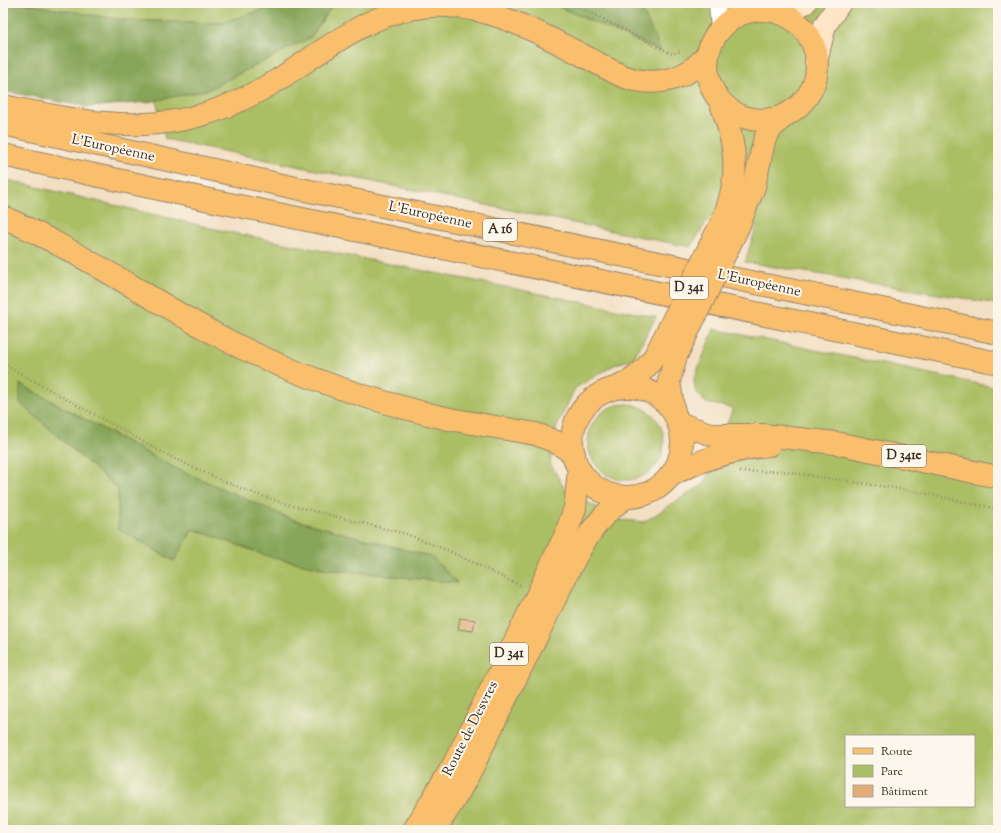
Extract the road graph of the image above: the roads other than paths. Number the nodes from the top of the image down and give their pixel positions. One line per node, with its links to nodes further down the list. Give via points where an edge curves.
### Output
1 (717, 3): 5 (street)
2 (805, 3): 4 (main road)
3 (840, 3): 7 (main road, via 825,25)
4 (769, 9): 5 (main road, via 742,14); 7 (main road, via 790,18 803,29 812,44)
5 (719, 31): 6 (main road)
6 (708, 53): 8 (main road, via 709,82); 9 (main road, via 692,70 678,77 662,81 637,81 492,14 472,9 434,6 404,10 375,20 258,91 222,108 181,120 157,124 117,125 66,119)
7 (816, 62): 10 (main road, via 810,90 799,104)
8 (720, 101): 10 (main road, via 734,112 750,119 768,119); 14 (main road, D 341, via 732,139 736,170)
9 (3, 106)
10 (785, 114): 14 (main road, D 341, via 768,132 752,193)
11 (3, 124): 15 (main road, L'Européenne / A 16, via 305,190)
12 (3, 155): 17 (main road, L'Européenne / A 16, via 212,201)
13 (3, 217): 21 (main road, via 75,253 179,314 267,360 352,394 449,419 536,434 556,442)
14 (729, 226): 16 (main road, D 341, bridge)
15 (998, 333)
16 (666, 354): 18 (main road, D 341); 19 (main road, D 341)
17 (998, 364)
18 (616, 388): 19 (main road, via 631,387 646,391 664,401); 21 (main road, via 596,397 581,412 573,432)
19 (676, 418): 20 (main road, D 341e, via 698,431 713,434 763,435); 22 (main road, via 682,448)
20 (808, 441): 22 (main road, D 341e, via 756,447 708,458 688,465); 23 (main road, D 341e, via 854,446)
21 (576, 462): 24 (main road, via 585,478 597,488 612,495); 25 (main road, Route de Desvres / D 341, via 578,491 572,516 537,596 451,769)
22 (670, 476): 24 (main road, via 651,491)
23 (998, 477)
24 (627, 497): 26 (main road, Route de Desvres / D 341, via 605,516 578,555 473,768)
25 (414, 830)
26 (434, 830)

